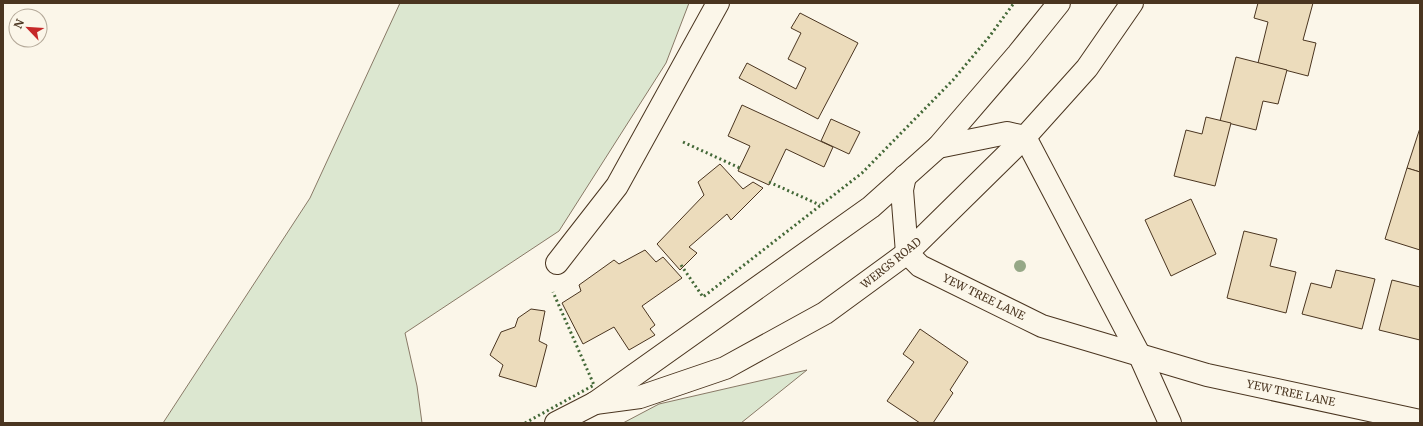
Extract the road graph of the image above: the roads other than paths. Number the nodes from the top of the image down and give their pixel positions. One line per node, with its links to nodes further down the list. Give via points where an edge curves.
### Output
1 (718, 3): 10 (main road, via 617,186)
2 (1046, 3): 5 (main road)
3 (1059, 3): 5 (main road, WERGS ROAD)
4 (1132, 3): 6 (main road, WERGS ROAD, via 1087,68)
5 (1018, 54): 7 (main road, WERGS ROAD)
6 (1025, 137): 7 (main road, via 1007,133); 9 (main road, WERGS ROAD); 11 (main road)
7 (938, 148): 8 (main road, WERGS ROAD)
8 (905, 176): 9 (main road, via 902,190); 12 (main road, WERGS ROAD, via 871,207)
9 (907, 253): 11 (main road, YEW TREE LANE, via 920,266 1042,326); 12 (main road, WERGS ROAD, via 825,313 726,368 640,397)
10 (557, 263)
11 (1140, 356): 13 (main road, YEW TREE LANE, via 1207,375); 15 (main road)
12 (595, 403): 14 (main road, WERGS ROAD)
13 (1420, 421)
14 (556, 423)
15 (1170, 423)

